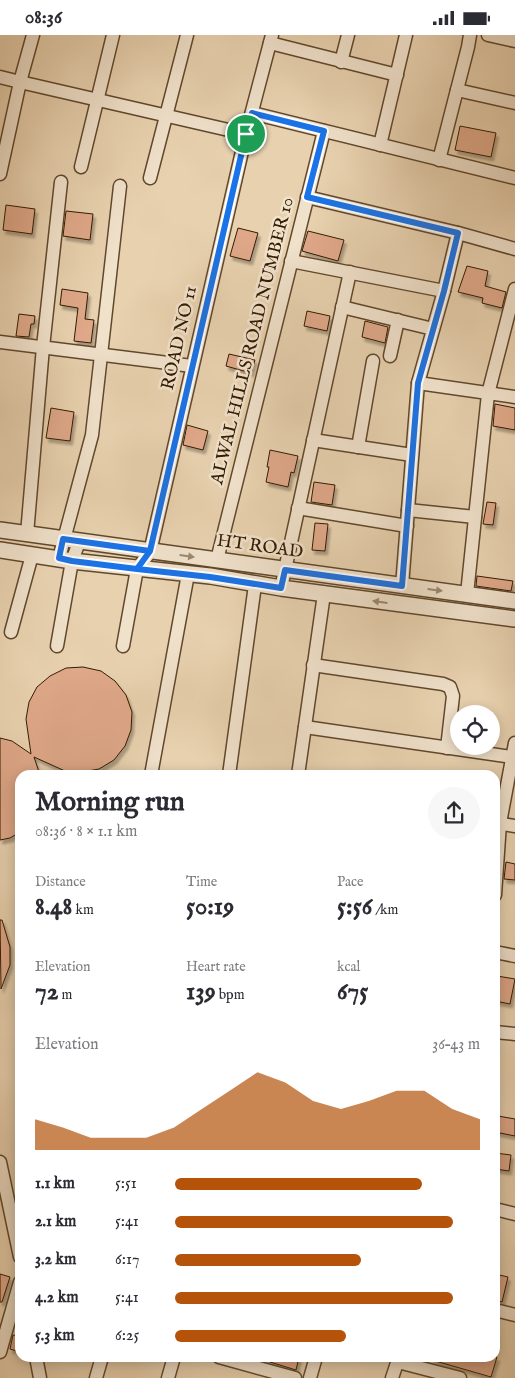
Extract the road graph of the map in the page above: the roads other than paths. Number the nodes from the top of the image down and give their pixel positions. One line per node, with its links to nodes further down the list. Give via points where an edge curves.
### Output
1 (33, 35): 13 (street)
2 (113, 35): 15 (street)
3 (187, 35): 18 (street)
4 (348, 35): 10 (street)
5 (406, 35): 11 (street)
6 (470, 35): 14 (street)
7 (488, 35): 9 (street)
8 (271, 39): 10 (street); 17 (street, ROAD NO 11)
9 (515, 41)
10 (342, 62): 11 (street)
11 (397, 75): 21 (street)
12 (0, 77): 13 (street)
13 (20, 82): 15 (street); 24 (street)
14 (457, 90): 16 (street); 22 (street)
15 (97, 99): 18 (street); 23 (street)
16 (515, 103)
17 (252, 113): 19 (street); 20 (street, ROAD NO 11)
18 (166, 116): 20 (street); 25 (street)
19 (324, 131): 21 (street); 29 (street, ALWAL HILLS ROAD NUMBER 10)
20 (246, 134): 44 (street, ROAD NO 11)
21 (380, 145): 22 (street)
22 (439, 160): 26 (street)
23 (82, 167)
24 (0, 174)
25 (150, 178)
26 (515, 179)
27 (61, 182): 40 (street)
28 (120, 187): 41 (street)
29 (307, 197): 30 (street); 32 (street, ALWAL HILLS ROAD NUMBER 10)
30 (458, 233): 31 (street); 35 (street)
31 (515, 249)
32 (291, 261): 33 (street); 63 (street, ALWAL HILLS ROAD NUMBER 10)
33 (350, 272): 35 (street); 36 (street)
34 (515, 289): 46 (street)
35 (444, 291): 38 (street)
36 (342, 307): 37 (street); 48 (street)
37 (398, 320): 38 (street); 42 (street)
38 (433, 329): 45 (street)
39 (0, 342): 40 (street)
40 (43, 347): 41 (street); 56 (street)
41 (101, 355): 44 (street); 57 (street, via 92,435)
42 (390, 356)
43 (373, 361): 49 (street)
44 (192, 366): 60 (street, ROAD NO 11)
45 (418, 383): 46 (street); 50 (street)
46 (488, 394): 47 (street); 53 (street)
47 (515, 397)
48 (313, 440): 49 (street); 51 (street)
49 (358, 447): 50 (street)
50 (412, 455): 52 (street)
51 (298, 508): 54 (street); 65 (street)
52 (408, 510): 53 (street); 54 (street)
53 (475, 517): 71 (street)
54 (406, 526): 68 (street)
55 (0, 530): 56 (street, HT ROAD)
56 (28, 534): 57 (street, HT ROAD)
57 (63, 539): 58 (street, HT ROAD); 62 (street)
58 (79, 542): 60 (street, HT ROAD); 62 (street)
59 (0, 550): 61 (street, HT ROAD)
60 (150, 551): 63 (street, HT ROAD, one-way to 63); 64 (street, ROAD NO 11)
61 (32, 555): 62 (street, HT ROAD); 74 (street)
62 (66, 560): 64 (street, HT ROAD); 75 (street)
63 (217, 560): 65 (street, HT ROAD)
64 (137, 569): 66 (street, HT ROAD); 76 (street, ROAD NO 11)
65 (285, 570): 68 (street, HT ROAD); 69 (street)
66 (188, 574): 67 (street, HT ROAD); 82 (street)
67 (255, 585): 69 (street, HT ROAD); 83 (street)
68 (402, 586): 71 (street, HT ROAD, one-way to 71)
69 (281, 588): 70 (street, HT ROAD)
70 (324, 594): 73 (street, HT ROAD, one-way to 70); 77 (street)
71 (467, 594): 72 (street, HT ROAD)
72 (515, 601)
73 (515, 619)
74 (11, 632)
75 (57, 645)
76 (123, 646)
77 (313, 665): 78 (street); 80 (street, via 450,687 453,696)
78 (305, 727): 80 (street); 84 (street)
79 (515, 743): 81 (street)
80 (447, 748): 81 (street)
81 (512, 757): 85 (street)
82 (152, 770)
83 (230, 770)
84 (299, 770)
85 (500, 814)
86 (500, 823): 87 (street)
87 (515, 826)
88 (500, 953): 89 (street)
89 (515, 956)
90 (500, 1032): 91 (street)
91 (515, 1034)
92 (0, 1162): 95 (street)
93 (500, 1210): 94 (street)
94 (515, 1212)
95 (15, 1233)
96 (15, 1300): 99 (street)
97 (500, 1311): 98 (street)
98 (515, 1315)
99 (0, 1352)
100 (37, 1362): 107 (street)
101 (101, 1362): 108 (street)
102 (173, 1362): 109 (street)
103 (237, 1362): 110 (street)
104 (315, 1362): 111 (street)
105 (397, 1362): 112 (street)
106 (405, 1362): 113 (street)
107 (40, 1378)
108 (96, 1378)
109 (168, 1378)
110 (295, 1378)
111 (310, 1378)
112 (392, 1378)
113 (460, 1378)

